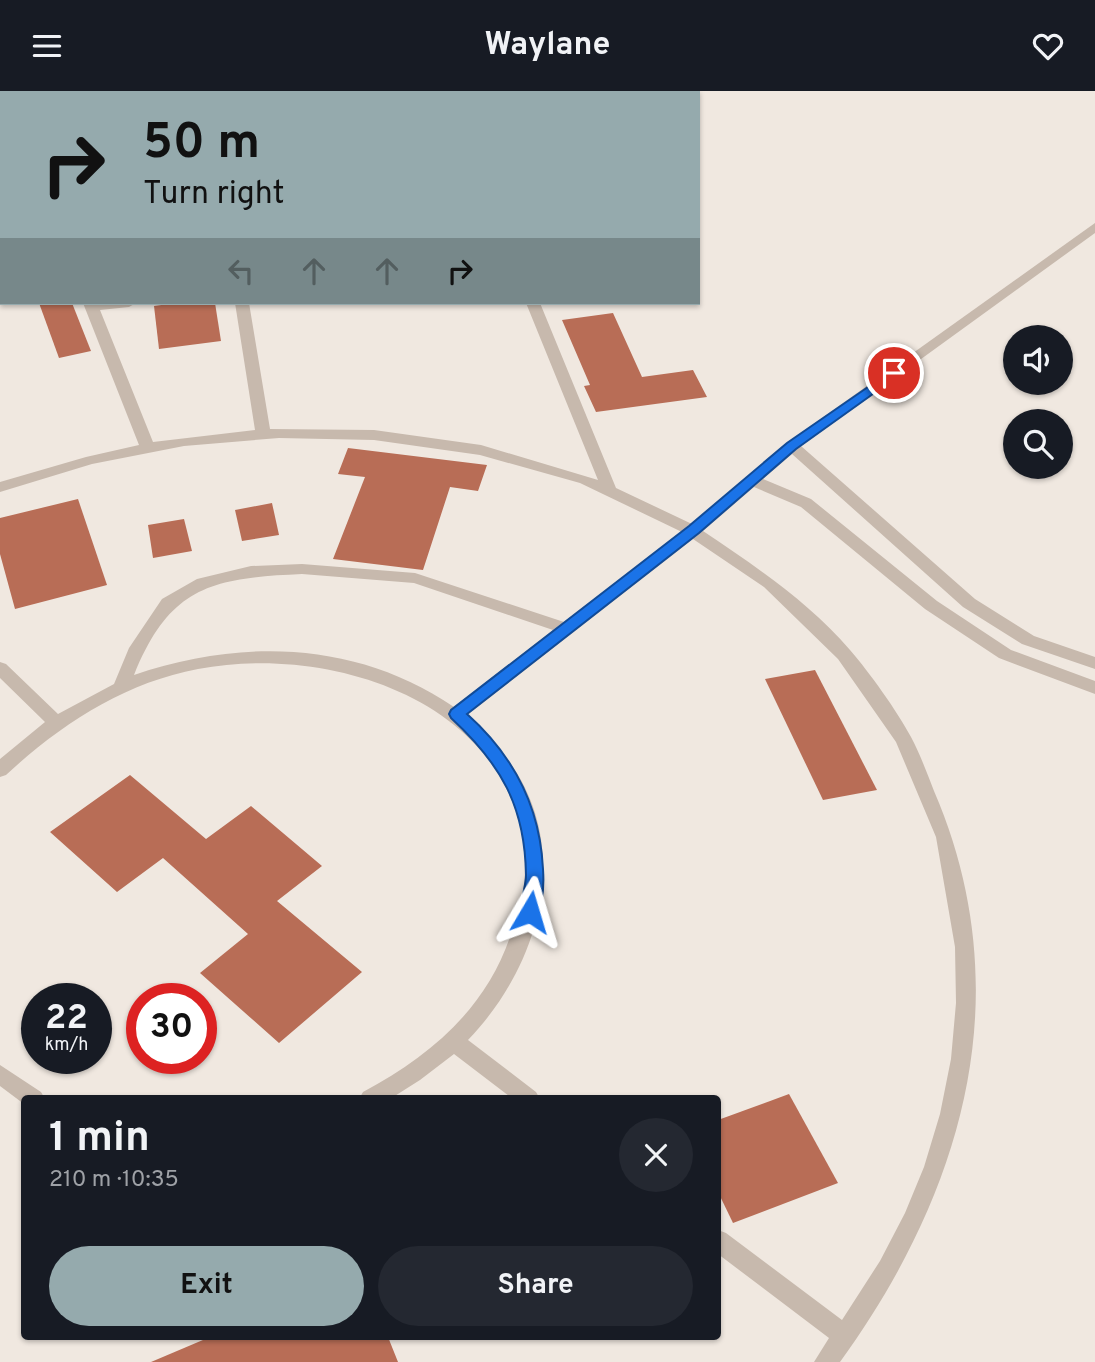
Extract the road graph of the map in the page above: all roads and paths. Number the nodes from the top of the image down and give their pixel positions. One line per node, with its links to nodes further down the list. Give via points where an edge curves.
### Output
1 (1095, 227): 6 (street)
2 (91, 305): 7 (street)
3 (242, 305): 5 (street)
4 (534, 305): 10 (street)
5 (263, 434): 7 (street); 10 (street, via 425,440 519,459)
6 (792, 446): 8 (street); 13 (street, via 969,603 1028,640)
7 (148, 448): 9 (street)
8 (752, 480): 11 (street); 16 (street, via 806,503 931,605 1005,654)
9 (0, 487)
10 (609, 488): 11 (street)
11 (694, 530): 12 (street); 26 (street, via 772,583 807,614 871,687 920,771 954,867 967,976 956,1092 917,1215 886,1276)
12 (567, 629): 15 (street, via 415,578 302,569 251,571 203,583 168,603 137,648); 17 (street)
13 (1095, 663)
14 (0, 668): 18 (street)
15 (121, 687): 17 (street, via 219,660 300,657 401,681); 18 (street)
16 (1095, 688)
17 (457, 714): 20 (street, via 494,752 516,786 528,815 535,879 527,923 503,979)
18 (56, 722): 19 (street)
19 (0, 770)
20 (453, 1041): 23 (street, via 420,1069); 24 (street)
21 (1, 1078): 22 (street)
22 (28, 1095)
23 (377, 1095)
24 (524, 1095)
25 (721, 1243): 26 (street)
26 (846, 1337): 27 (street)
27 (826, 1362)

